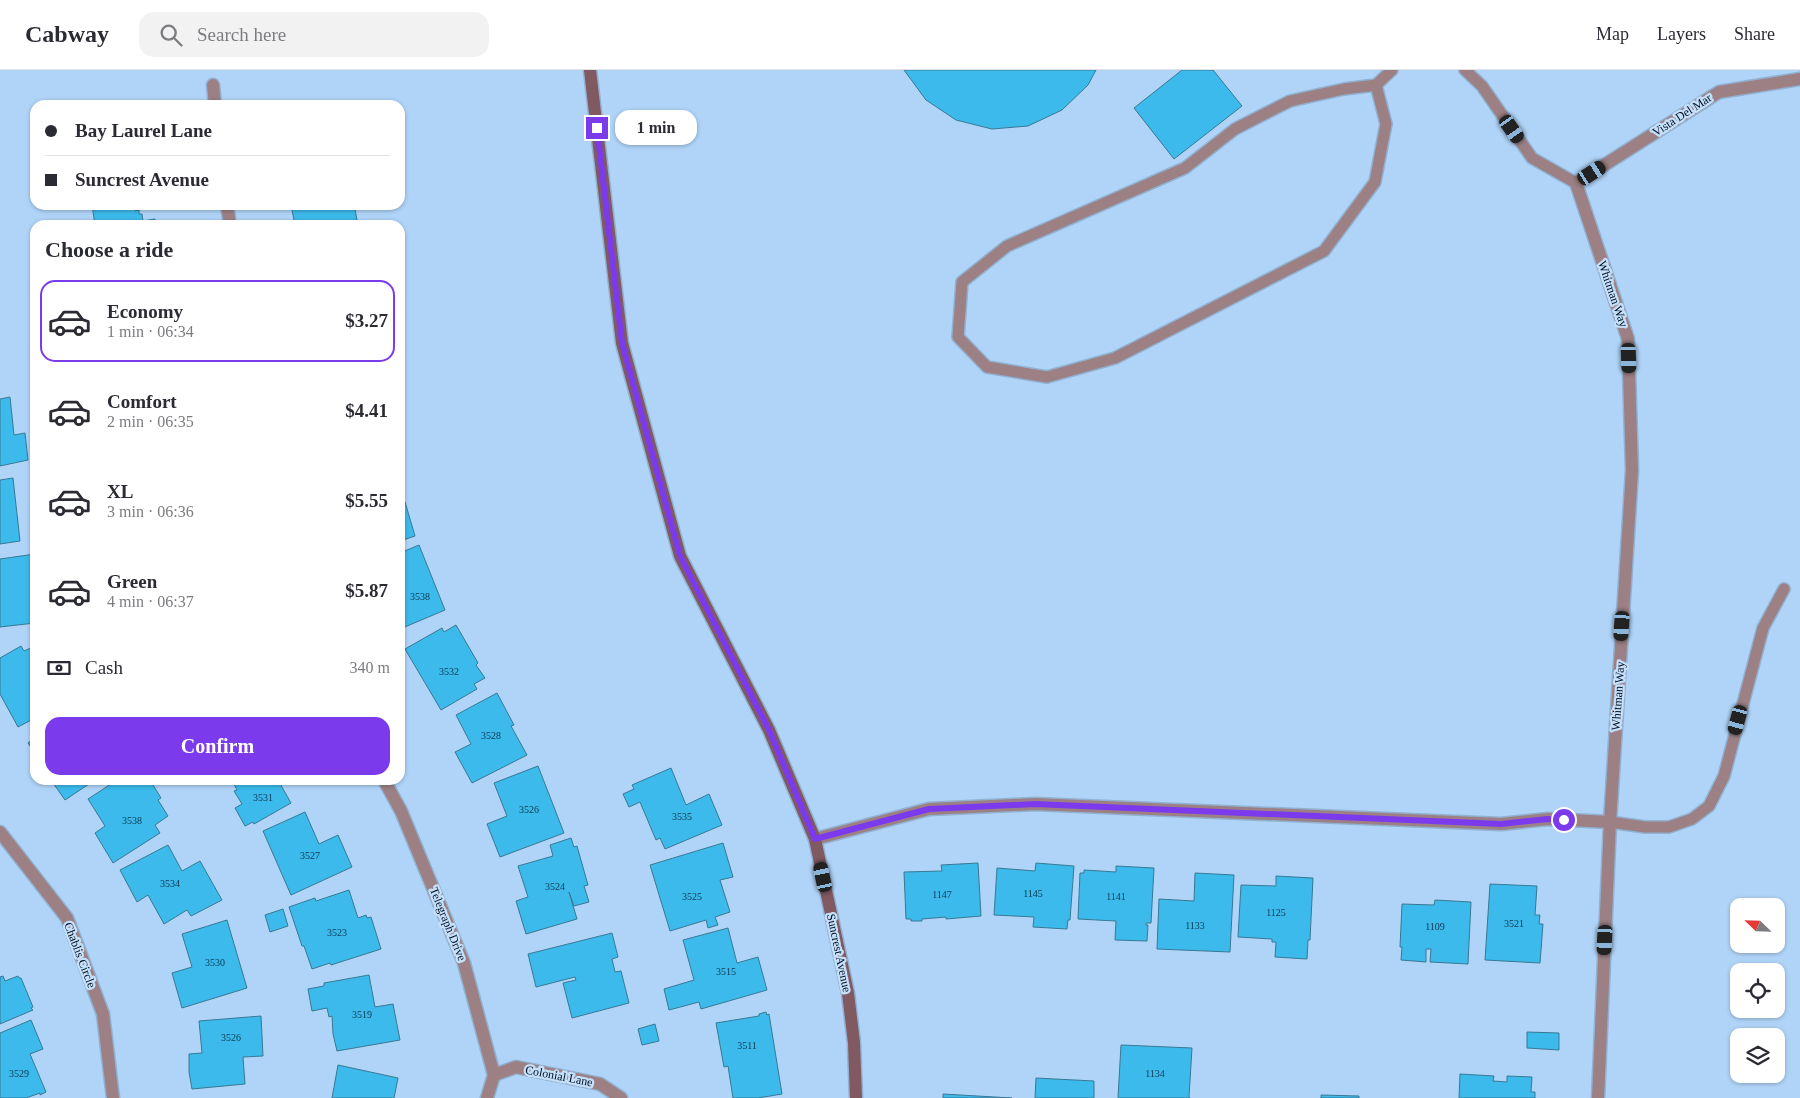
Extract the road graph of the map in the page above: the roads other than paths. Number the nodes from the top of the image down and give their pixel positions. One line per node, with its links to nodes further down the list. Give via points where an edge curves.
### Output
1 (590, 70): 13 (street, Suncrest Avenue, via 622,343 680,556 769,730)
2 (1392, 70): 6 (lane)
3 (1465, 70): 8 (lane, via 1482,86 1532,158)
4 (1800, 79): 8 (street, Vista Del Mar, via 1719,92)
5 (213, 85): 7 (street)
6 (1376, 85): 6 (lane, via 1290,101 1235,129 1185,168 1007,246 962,282 958,337 987,367 1047,377 1115,358 1324,251 1375,182 1386,124)
7 (214, 100)
8 (1576, 183): 11 (street, Whitman Way, via 1628,339 1632,470)
9 (1784, 589): 11 (lane, via 1763,628 1724,776 1709,806 1692,819 1669,827)
10 (387, 785): 14 (street, Telegraph Drive, via 464,963)
11 (1610, 822): 13 (street, via 1548,819 1501,824 1035,804 929,809); 19 (street, Whitman Way)
12 (0, 832): 15 (street, Chablis Circle, via 67,918 103,1014)
13 (815, 839): 18 (street, Suncrest Avenue, via 848,993)
14 (494, 1075): 16 (street); 17 (street, Colonial Lane, via 516,1067 600,1084)
15 (113, 1098)
16 (487, 1098)
17 (621, 1098)
18 (856, 1098)
19 (1598, 1098)

